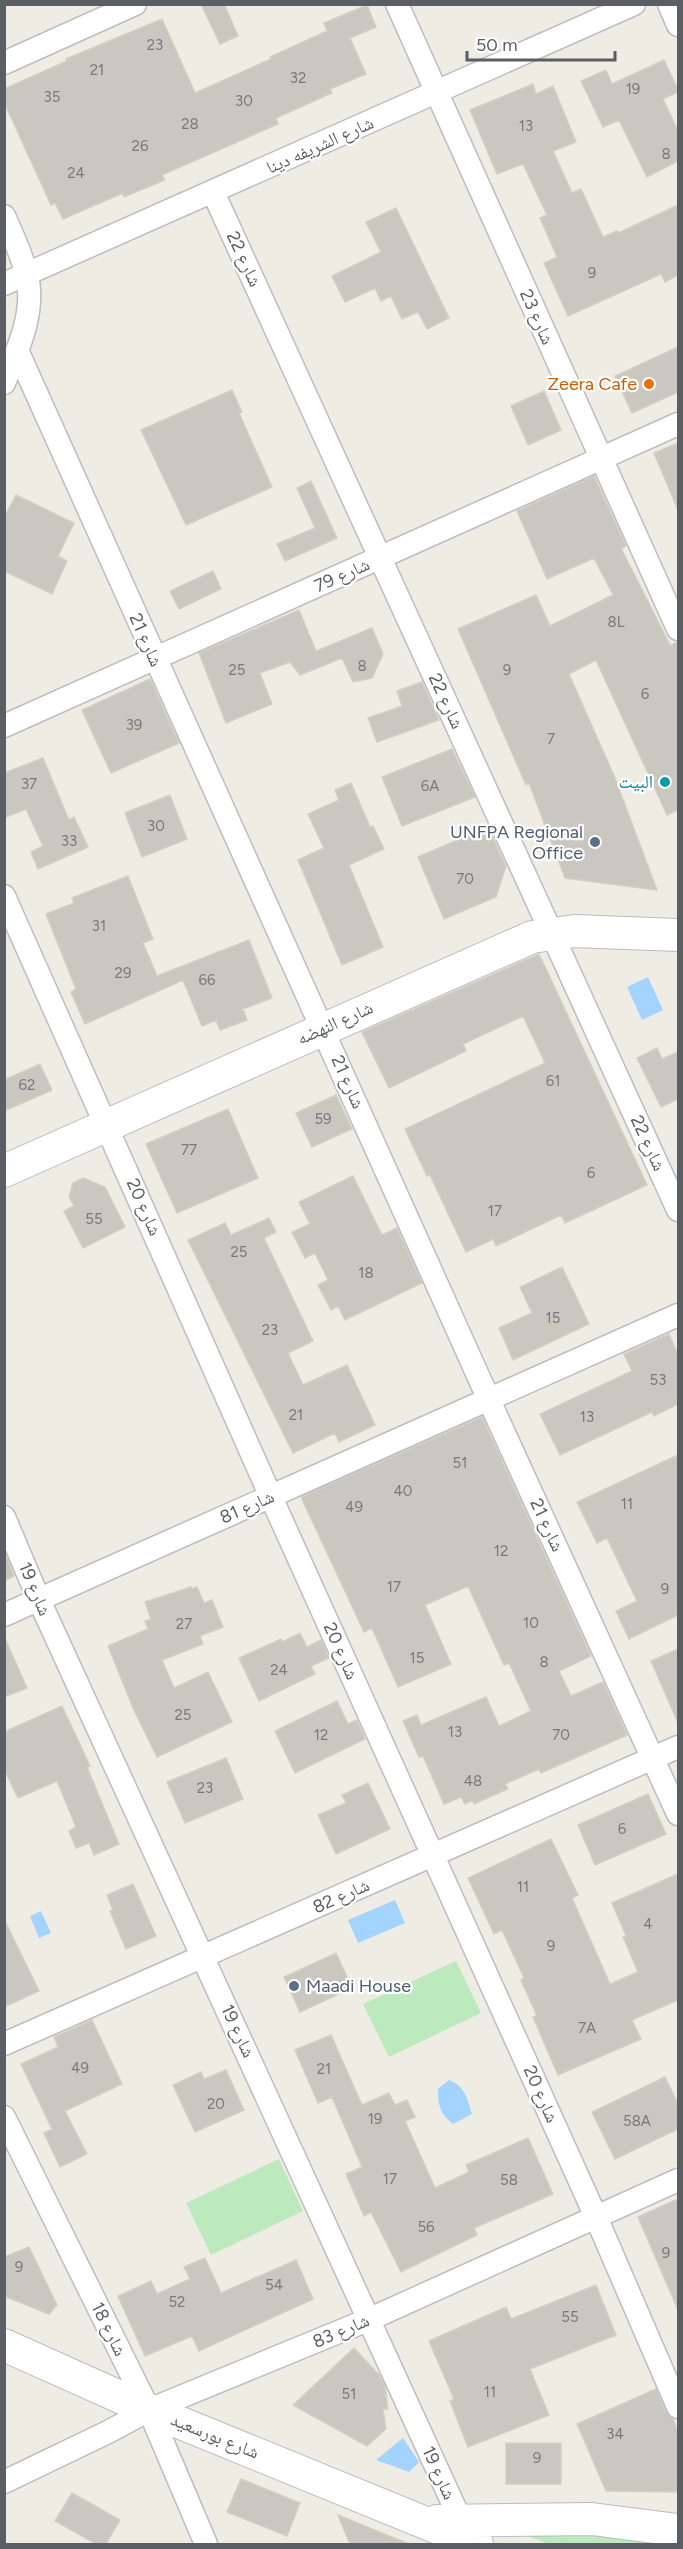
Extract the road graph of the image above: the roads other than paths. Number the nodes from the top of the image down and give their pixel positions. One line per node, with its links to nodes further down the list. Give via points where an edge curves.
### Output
1 (135, 4): 6 (street)
2 (397, 4): 7 (street, شارع 23)
3 (634, 4): 7 (street, شارع الشريفه دينا)
4 (669, 4): 5 (street)
5 (678, 25)
6 (4, 63)
7 (437, 93): 8 (street, شارع الشريفه دينا); 15 (street, شارع 23)
8 (213, 192): 10 (street, شارع الشريفه دينا); 16 (street, شارع 22)
9 (4, 216): 10 (street)
10 (27, 273): 11 (street, شارع الشريفه دينا); 12 (street, via 26,325)
11 (4, 284)
12 (17, 350): 13 (street); 18 (street, شارع 21)
13 (4, 383)
14 (678, 424): 15 (street, شارع 79)
15 (601, 459): 16 (street, شارع 79); 17 (street, شارع 23)
16 (380, 558): 18 (street, شارع 79); 21 (street, شارع 22)
17 (678, 629)
18 (155, 659): 19 (street, شارع 79); 23 (street, شارع 21)
19 (4, 726)
20 (4, 896): 24 (street, شارع 20)
21 (552, 933): 22 (street, شارع النهضه); 23 (street, شارع النهضه, via 511,945); 26 (street, شارع 22)
22 (678, 935)
23 (324, 1028): 24 (street, شارع النهضه); 28 (street, شارع 21)
24 (108, 1125): 25 (street, شارع النهضه); 29 (street, شارع 20)
25 (4, 1171)
26 (678, 1210)
27 (678, 1315): 28 (street)
28 (489, 1400): 29 (street, شارع 81); 34 (street, شارع 21)
29 (271, 1497): 31 (street, شارع 81); 36 (street, شارع 20)
30 (4, 1517): 31 (street, شارع 19)
31 (39, 1600): 32 (street, شارع 81); 37 (street, شارع 19)
32 (4, 1615)
33 (678, 1747): 34 (street, شارع 82)
34 (653, 1758): 35 (street, شارع 21); 36 (street, شارع 82)
35 (678, 1814)
36 (433, 1855): 37 (street, شارع 82); 41 (street, شارع 20)
37 (203, 1956): 38 (street, شارع 82); 42 (street, شارع 19)
38 (4, 2044)
39 (4, 2117): 45 (street, شارع 18)
40 (678, 2180): 41 (street, شارع 83)
41 (596, 2217): 42 (street, شارع 83); 44 (street, شارع 20)
42 (370, 2319): 45 (street, شارع 83); 48 (street, شارع 19)
43 (4, 2345): 45 (street, شارع بورسعيد)
44 (678, 2407)
45 (149, 2410): 46 (street, شارع 83); 48 (street, شارع بورسعيد); 49 (street, شارع 18)
46 (4, 2482)
47 (678, 2530): 48 (street, شارع بورسعيد, via 592,2519)
48 (470, 2538)
49 (206, 2544)

